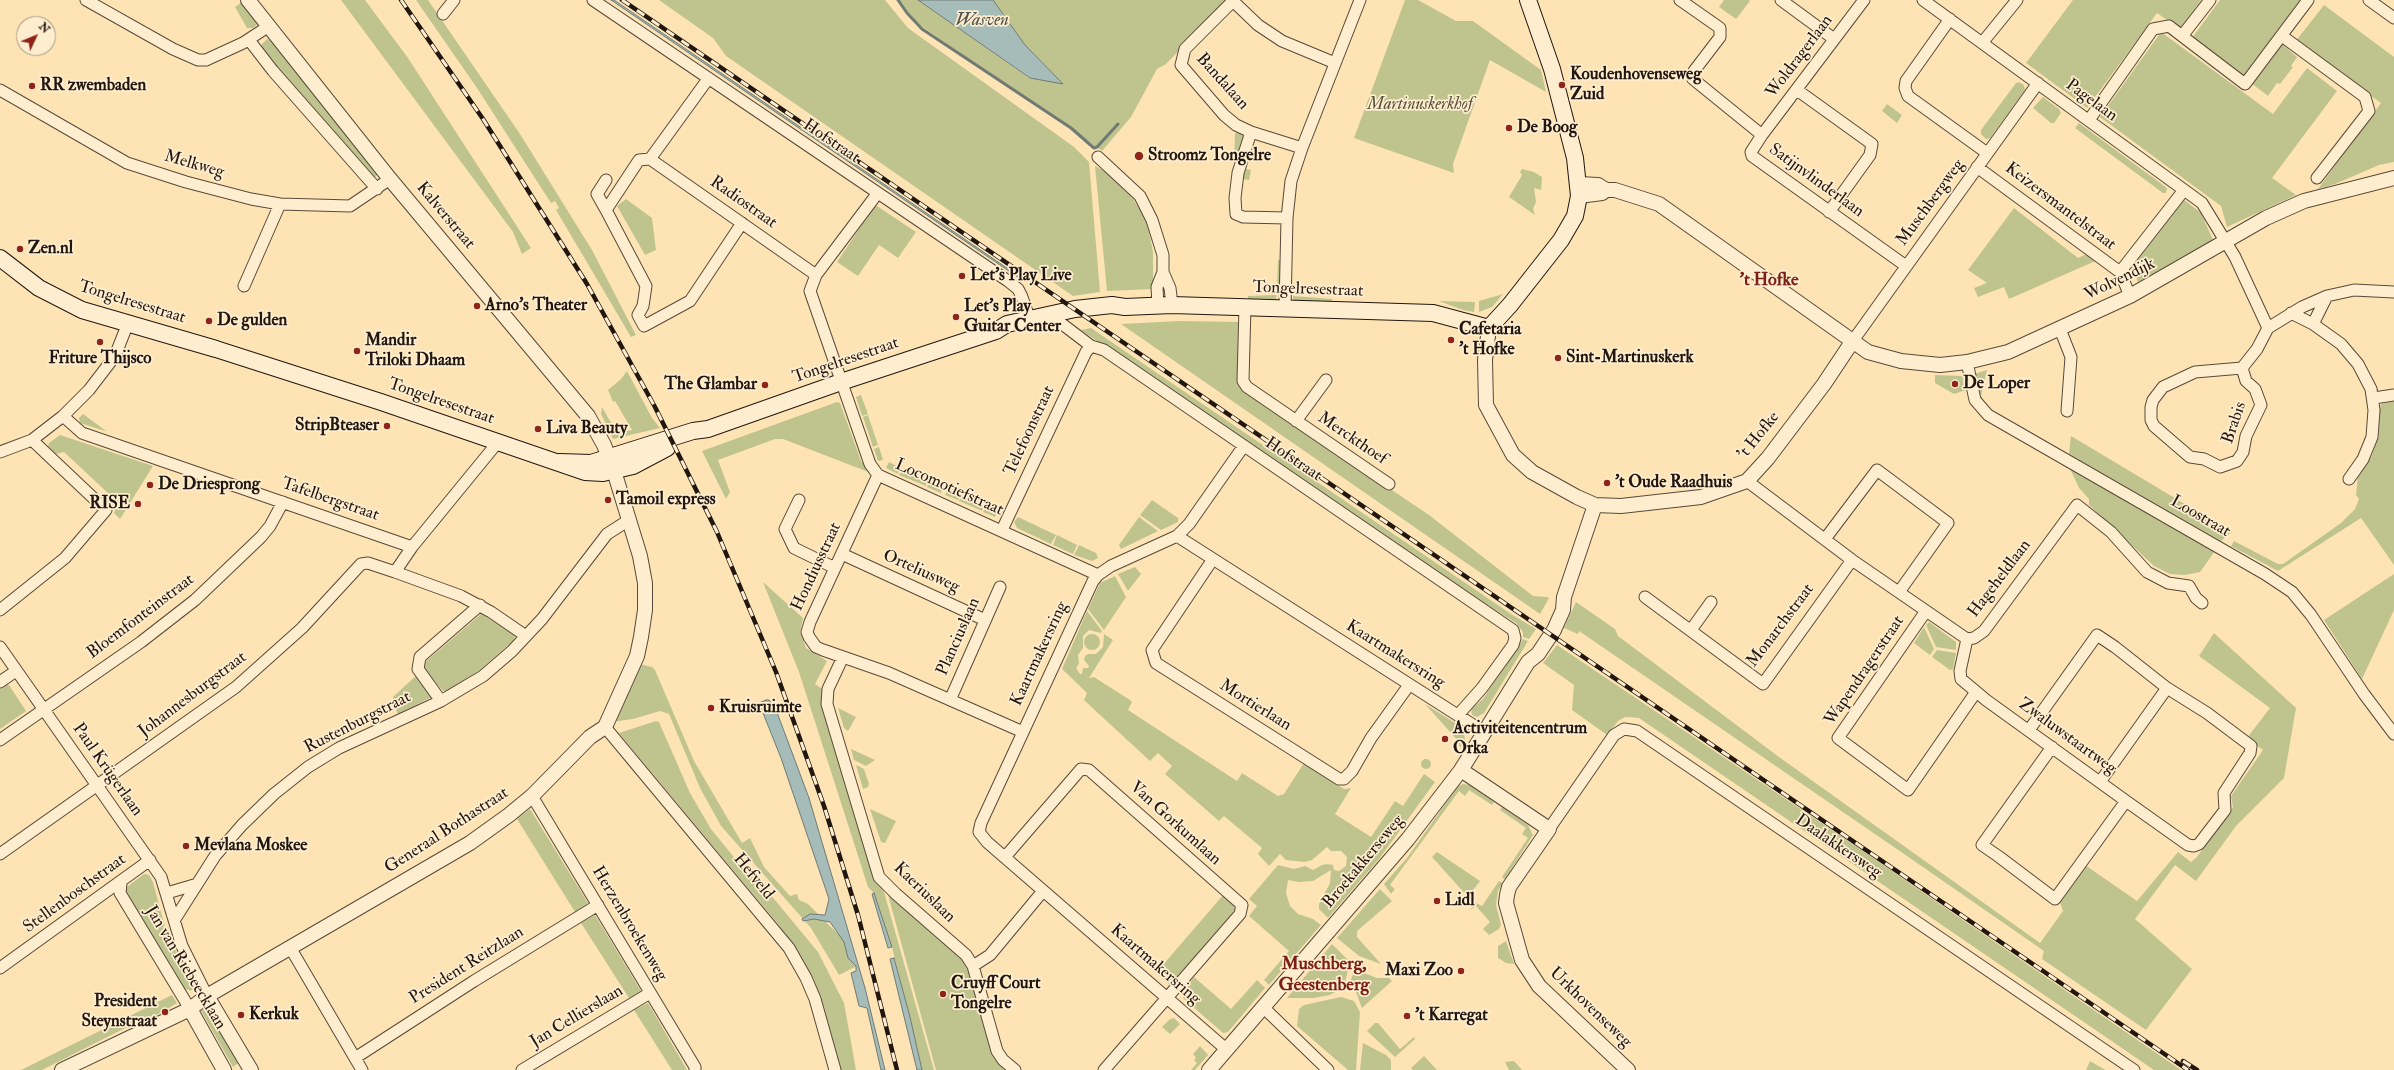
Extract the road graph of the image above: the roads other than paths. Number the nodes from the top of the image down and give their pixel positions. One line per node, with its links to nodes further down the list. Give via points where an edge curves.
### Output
1 (86, 0): 23 (street, via 173,49 198,60 206,60)
2 (248, 0): 19 (street, Kalverstraat)
3 (454, 0): 16 (street)
4 (593, 0): 26 (street, Hofstraat)
5 (1360, 0): 25 (street)
6 (1528, 0): 43 (main road, via 1552,69)
7 (1680, 0): 32 (street, Satijnvlinderlaan, via 1720,28 1721,32 1720,37 1694,71 1693,79)
8 (1781, 0): 22 (street)
9 (1864, 0): 22 (street, Woldragerlaan)
10 (1924, 0): 18 (street, Pagelaan)
11 (2017, 0): 24 (street)
12 (2210, 0): 20 (street)
13 (2308, 0): 21 (street)
14 (2369, 0): 17 (street)
15 (1233, 1): 25 (street, via 1258,25 1282,41); 31 (street, Bandalaan, via 1185,49 1181,65 1224,115)
16 (443, 14)
17 (2394, 18)
18 (1950, 19): 24 (street, Pagelaan); 34 (street, via 1906,82 1905,88 1908,96)
19 (269, 26): 23 (street); 40 (street, Kalverstraat)
20 (2182, 36): 21 (street, via 2245,84); 30 (street, via 2170,26 2153,29)
21 (2282, 36): 38 (street, via 2365,97 2369,111)
22 (1834, 39): 29 (street, Woldragerlaan)
23 (249, 40): 42 (street)
24 (1982, 43): 27 (street, Pagelaan)
25 (1335, 64): 33 (street)
26 (708, 79): 36 (street); 45 (street, Hofstraat)
27 (2038, 83): 30 (street, Pagelaan); 34 (street, Muschbergweg)
28 (0, 90): 46 (street, Melkweg, via 127,162 186,182)
29 (1797, 90): 32 (street, Woldragerlaan); 48 (street, via 1872,144 1870,155)
30 (2088, 120): 44 (street, Pagelaan)
31 (1251, 132): 33 (street, Bandalaan); 49 (street, via 1238,173 1236,214 1243,217)
32 (1762, 135): 48 (street, Satijnvlinderlaan, via 1750,152 1752,156)
33 (1302, 148): 49 (street, via 1291,181)
34 (1987, 153): 37 (street, Muschbergweg)
35 (1098, 157): 60 (street, via 1140,196 1152,220 1163,255 1163,272 1158,287)
36 (650, 159): 47 (street, via 639,160); 50 (street, Radiostraat)
37 (1978, 167): 53 (street, Muschbergweg); 54 (street, Keizersmantelstraat)
38 (2317, 178)
39 (2394, 178): 51 (street, Wolvendijk, via 2304,201)
40 (390, 179): 42 (street, Melkweg); 87 (street, Kalverstraat, via 588,416)
41 (606, 180): 47 (street, via 597,194)
42 (377, 189): 46 (street, Melkweg, via 350,206)
43 (1579, 190): 68 (main road, via 1575,216 1561,240); 71 (street, via 1602,193 1606,190 1644,198 1675,214)
44 (2184, 190): 51 (street, Pagelaan, via 2208,211); 54 (street)
45 (877, 194): 55 (street); 65 (street, Hofstraat, via 1018,289)
46 (280, 204): 56 (street)
47 (606, 210): 50 (street, via 646,286 643,306 638,315 644,326 690,301)
48 (1829, 212): 53 (street, Satijnvlinderlaan)
49 (1287, 218): 62 (street)
50 (742, 223): 55 (street, Radiostraat)
51 (2225, 241): 58 (street, Wolvendijk); 69 (street)
52 (0, 258): 66 (main road, Tongelresestraat, via 16,272 60,300 82,310)
53 (1906, 266): 71 (street, Muschbergweg)
54 (2120, 272): 58 (street, Keizersmantelstraat)
55 (816, 275): 76 (street, Locomotiefstraat, via 810,291)
56 (244, 286)
57 (2394, 292): 59 (street, via 2354,290)
58 (2130, 296): 70 (street, Wolvendijk)
59 (2327, 296): 63 (street); 67 (street)
60 (1165, 305): 61 (main road, Tongelresestraat); 64 (main road, Tongelresestraat, via 1125,307 1114,311)
61 (1245, 306): 62 (main road, Tongelresestraat); 81 (street, Merckthoef, via 1243,381 1247,387)
62 (1284, 308): 68 (main road, Tongelresestraat, via 1433,313)
63 (2291, 313): 67 (street); 69 (street)
64 (1052, 317): 65 (main road, Tongelresestraat); 72 (street, Hofstraat)
65 (1031, 322): 76 (main road, Tongelresestraat, via 1010,331 996,331)
66 (128, 323): 80 (street, via 115,356 89,390); 84 (main road, Tongelresestraat, via 381,402)
67 (2313, 324): 78 (street, via 2350,353)
68 (1489, 328): 94 (street, 't Hofke, via 1485,360 1486,405 1513,455 1532,472)
69 (2268, 328): 74 (street)
70 (2060, 329): 73 (street, Wolvendijk, via 2008,352); 79 (street, via 2071,357)
71 (1852, 342): 73 (street, Wolvendijk, via 1868,352 1901,361 1940,365); 90 (street, 't Hofke, via 1824,384 1768,458)
72 (1091, 346): 85 (street, Hofstraat, via 1104,350); 96 (street, Telefoonstraat)
73 (1968, 362): 133 (street, Loostraat, via 1975,400 1988,414 2292,592 2311,615)
74 (2242, 368): 74 (street, Brabis, via 2246,381 2257,393 2261,405 2246,436 2244,452 2237,461 2220,467 2204,458 2190,457 2154,426 2151,414 2153,400 2163,387 2194,372)
75 (1326, 380): 81 (street, Merckthoef)
76 (841, 382): 87 (main road, Tongelresestraat, via 708,429 696,438 650,456 633,466); 88 (street, Locomotiefstraat, via 870,464)
77 (2394, 395): 78 (street)
78 (2374, 398): 89 (street, via 2374,420 2368,449)
79 (2067, 411)
80 (63, 416): 83 (street); 93 (street, Tafelbergstraat, via 82,433)
81 (1296, 421): 91 (street, Merckthoef)
82 (0, 440): 86 (street)
83 (32, 440): 86 (street); 112 (street, via 106,510 65,558)
84 (498, 442): 87 (main road, Tongelresestraat, via 585,472 603,473); 99 (street)
85 (1243, 447): 97 (street); 128 (street, Hofstraat, via 1512,630 1515,638 1482,688)
86 (2, 451)
87 (611, 465): 95 (street)
88 (878, 475): 96 (street, Locomotiefstraat); 100 (street, Hondiusstraat)
89 (2349, 479)
90 (1747, 481): 94 (street, 't Hofke, via 1701,497 1621,506); 98 (street, Hageheldlaan)
91 (1389, 484)
92 (799, 500): 103 (street, via 785,529 794,548)
93 (282, 502): 99 (street, Tafelbergstraat); 127 (street, Bloemfonteinstraat, via 270,526 261,537 195,600)
94 (1594, 505): 132 (street, Broekakkerseweg, via 1564,597 1555,608 1549,630 1531,650 1528,662)
95 (629, 520): 116 (street, Rustenburgstraat, via 607,534); 129 (street, via 645,583 645,610 636,656)
96 (1002, 530): 105 (street, Locomotiefstraat)
97 (1178, 536): 101 (street, Kaartmakersring); 105 (street, Kaartmakersring, via 1111,566)
98 (1824, 539): 102 (street, Hageheldlaan); 107 (street, via 1877,470 1948,523)
99 (412, 547): 104 (street)
100 (842, 554): 103 (street, Hondiusstraat); 114 (street, Orteliusweg)
101 (1213, 559): 122 (street, Kaartmakersring); 122 (street, Mortierlaan, via 1152,650 1156,663 1339,779 1349,776)
102 (1852, 560): 107 (street, Hageheldlaan); 115 (street, Monarchstraat, via 1763,684)
103 (835, 568): 119 (street, Hondiusstraat, via 807,632 816,647)
104 (395, 572): 111 (street); 138 (street, Johannesburgstraat, via 368,563 361,564 302,628 236,688)
105 (1098, 575): 131 (street, Kaartmakersring)
106 (1000, 587): 114 (street, Planciuslaan)
107 (1899, 592): 113 (street, Hageheldlaan)
108 (1645, 596): 115 (street, Monarchstraat)
109 (1711, 602): 115 (street)
110 (2202, 603): 117 (street, Hageheldlaan, via 2192,594 2189,586 2168,584 2148,572 2111,532 2077,505 1984,631 1974,638)
111 (480, 605): 116 (street); 126 (street, Rustenburgstraat, via 420,657 418,669)
112 (0, 610)
113 (1926, 612): 117 (street, Hageheldlaan); 124 (street, Wapendragerstraat, via 1838,738 1908,790)
114 (985, 620): 125 (street, Planciuslaan)
115 (1691, 630)
116 (526, 636): 126 (street, Rustenburgstraat, via 483,676)
117 (1966, 639): 124 (street, Zwaluwstaartweg, via 1959,676)
118 (0, 648): 120 (street, Paul Krügerlaan)
119 (843, 657): 125 (street, via 889,673); 152 (street, Kaeriuslaan, via 828,690 827,704 879,877 966,955)
120 (16, 671): 121 (street); 127 (street, Paul Krügerlaan)
121 (0, 682)
122 (1409, 685): 128 (street, Kaartmakersring)
123 (2167, 688): 130 (street, via 2097,635); 137 (street); 140 (street, Zwaluwstaartweg, via 2207,713 2251,746 2250,753 2224,793 2225,810 2199,844 2188,845)
124 (1976, 692): 130 (street, Zwaluwstaartweg)
125 (950, 700): 131 (street)
126 (442, 701): 146 (street, Rustenburgstraat, via 356,739 308,767 274,794 242,825)
127 (44, 710): 134 (street, Bloemfonteinstraat); 138 (street, Paul Krügerlaan)
128 (1458, 715): 132 (street, Kaartmakersring)
129 (605, 727): 139 (street, Generaal Bothastraat, via 590,737); 167 (street, Hefveld, via 789,948 815,999)
130 (2029, 730): 135 (street, Zwaluwstaartweg)
131 (1023, 732): 143 (street, Kaartmakersring, via 980,827 982,837)
132 (1484, 732): 136 (street, Broekakkerseweg)
133 (2394, 734)
134 (0, 740)
135 (2052, 747): 137 (street, Zwaluwstaartweg); 140 (street, via 1982,845 2055,899)
136 (1461, 770): 141 (street); 157 (street, Broekakkerseweg, via 1408,840)
137 (2100, 782): 140 (street, Zwaluwstaartweg)
138 (97, 786): 142 (street, Johannesburgstraat); 144 (street, Paul Krügerlaan)
139 (532, 796): 149 (street, Herzenbroekenweg); 151 (street, Generaal Bothastraat, via 470,842)
140 (2126, 801)
141 (1549, 829): 172 (street, Urkhovenseweg, via 1509,887 1507,895 1506,903 1522,960 1539,986); 173 (street, Daalakkersweg, via 1614,735 1624,729 1637,731)
142 (0, 854)
143 (1005, 857): 147 (street, Kaartmakersring); 156 (street, Van Gorkumlaan, via 1081,769 1089,770 1242,906 1240,914)
144 (150, 860): 145 (street, Stellenboschstraat); 148 (street, Paul Krügerlaan)
145 (120, 883): 153 (street, Stellenboschstraat); 158 (street, Jan van Riebeecklaan, via 120,893)
146 (194, 885): 148 (street); 150 (street, Rustenburgstraat, via 186,903)
147 (1044, 891): 152 (street, via 990,955); 156 (street, Kaartmakersring)
148 (167, 894): 150 (street, Paul Krügerlaan)
149 (598, 905): 154 (street, Herzenbroekenweg); 160 (street, President Reitzlaan)
150 (175, 918): 155 (street, Jan van Riebeecklaan, via 182,946)
151 (291, 949): 155 (street, Generaal Bothastraat); 160 (street)
152 (973, 966): 168 (street, Kaeriuslaan, via 998,1051 1003,1060)
153 (0, 968)
154 (650, 993): 165 (street, Jan Cellierslaan); 166 (street, Herzenbroekenweg)
155 (207, 996): 158 (street); 161 (street, Jan van Riebeecklaan)
156 (1166, 998): 159 (street, Kaartmakersring); 169 (street)
157 (1264, 1008): 159 (street, Broekakkerseweg); 171 (street)
158 (190, 1010): 162 (street); 163 (street, Jan van Riebeecklaan)
159 (1227, 1050): 170 (street, Broekakkerseweg)
160 (354, 1058): 164 (street)
161 (247, 1069)
162 (62, 1070)
163 (224, 1070)
164 (362, 1070)
165 (522, 1070)
166 (695, 1070)
167 (836, 1070)
168 (1015, 1070)
169 (1104, 1070)
170 (1209, 1070)
171 (1328, 1070)
172 (1628, 1070)
173 (2134, 1070)

